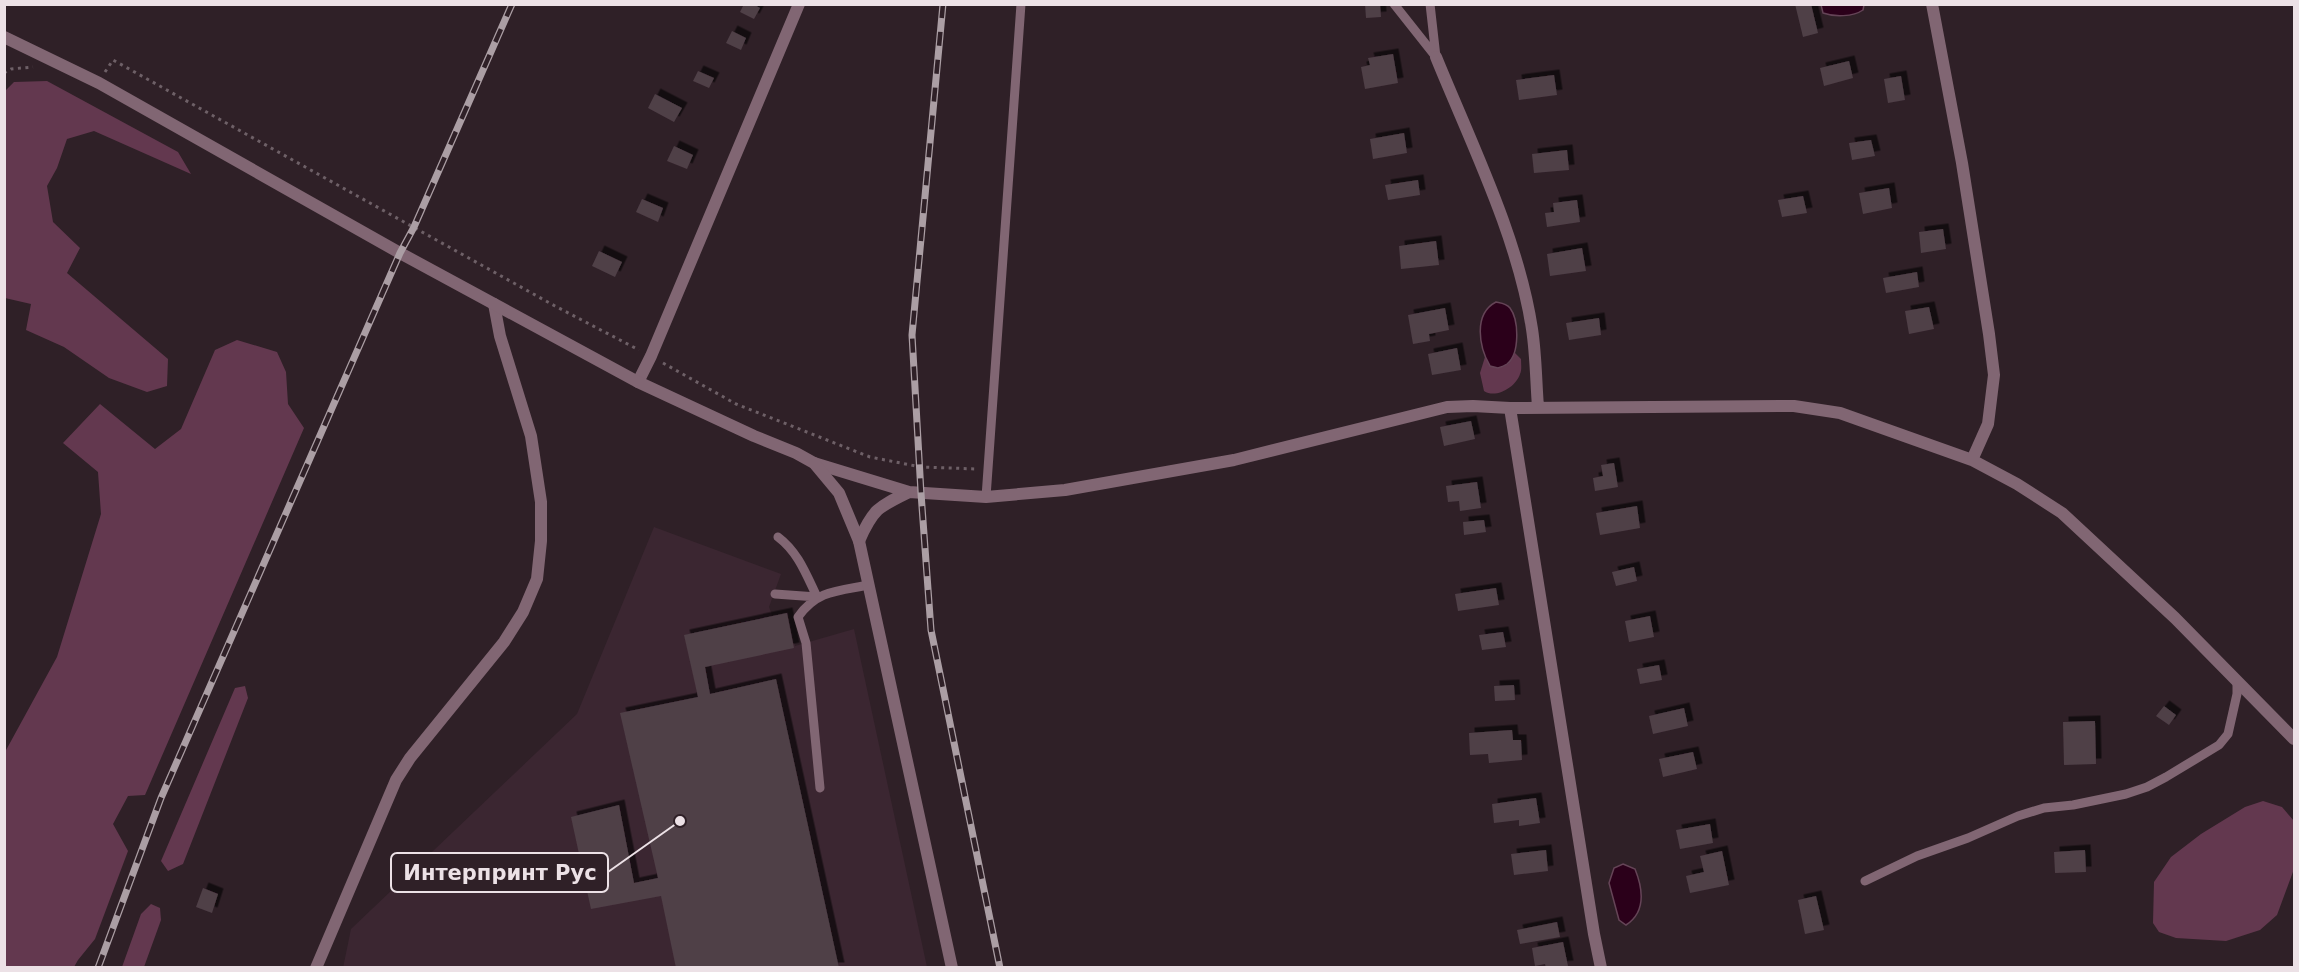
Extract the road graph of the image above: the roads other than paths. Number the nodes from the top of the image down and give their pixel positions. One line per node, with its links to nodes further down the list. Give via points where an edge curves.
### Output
1 (799, 4): 9 (street)
2 (1021, 4): 15 (lane)
3 (1394, 4): 7 (lane)
4 (1431, 4): 7 (lane)
5 (1932, 4): 12 (street, via 1962,163 1994,375 1988,424)
6 (4, 37): 8 (street, via 99,83)
7 (1436, 57): 10 (street, via 1498,206 1524,291 1533,330)
8 (494, 304): 9 (street); 25 (street, via 533,447 541,502 537,579 504,642 396,780)
9 (638, 382): 13 (street)
10 (1538, 407): 11 (street); 12 (street, via 1794,406 1840,413)
11 (1510, 408): 15 (street, via 1447,408 1234,460 1065,490); 27 (street)
12 (1972, 460): 21 (street, via 2062,513)
13 (814, 463): 14 (street); 17 (street, via 839,493)
14 (909, 492): 15 (street); 17 (street, via 882,505 869,517)
15 (986, 497)
16 (778, 537): 20 (lane, via 799,559)
17 (859, 542): 18 (street)
18 (869, 585): 20 (lane); 26 (street)
19 (775, 594): 20 (lane)
20 (817, 597): 23 (lane, via 798,617 806,643)
21 (2237, 681): 22 (street); 24 (lane, via 2228,734 2219,745 2166,777 2126,794 2018,816)
22 (2295, 739)
23 (820, 788)
24 (1865, 881)
25 (316, 968)
26 (952, 968)
27 (1601, 968)

